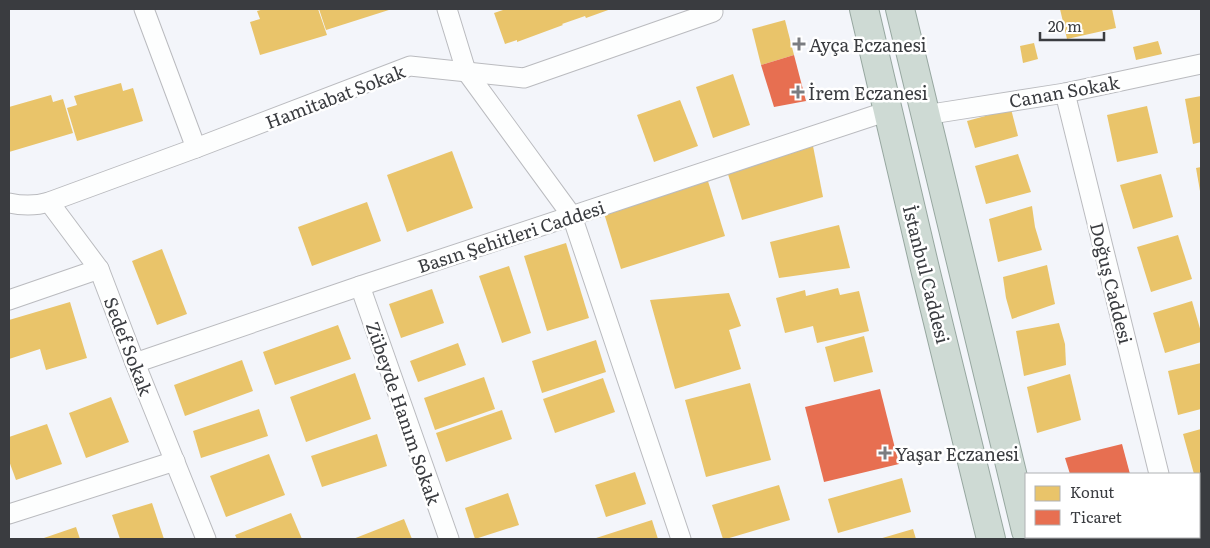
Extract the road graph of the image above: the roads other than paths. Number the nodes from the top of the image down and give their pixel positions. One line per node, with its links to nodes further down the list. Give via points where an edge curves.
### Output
1 (144, 9): 11 (street)
2 (447, 9): 7 (street)
3 (864, 9): 9 (highway, İstanbul Caddesi)
4 (900, 9): 10 (highway, İstanbul Caddesi)
5 (714, 12): 7 (street, Hamitabat Sokak, via 524,78)
6 (1201, 64): 8 (street, Canan Sokak)
7 (466, 71): 11 (street, Hamitabat Sokak, via 410,66); 14 (street)
8 (1064, 93): 10 (street, Canan Sokak); 20 (street, Doğuş Caddesi)
9 (888, 111): 14 (street, Basın Şehitleri Caddesi); 26 (highway, İstanbul Caddesi)
10 (925, 115): 22 (highway, İstanbul Caddesi)
11 (196, 148): 13 (street, Hamitabat Sokak)
12 (9, 202): 13 (street, via 23,205)
13 (50, 202): 15 (street, Sedef Sokak)
14 (572, 216): 16 (street, Basın Şehitleri Caddesi); 25 (street)
15 (99, 269): 17 (street); 18 (street, Sedef Sokak)
16 (360, 286): 18 (street, Basın Şehitleri Caddesi); 24 (street, Zübeyde Hanım Sokak)
17 (9, 300)
18 (135, 363): 19 (street, Sedef Sokak)
19 (175, 461): 21 (street); 23 (street, Sedef Sokak)
20 (1159, 473)
21 (9, 514)
22 (1025, 527)
23 (206, 539)
24 (449, 539)
25 (681, 539)
26 (991, 539)

